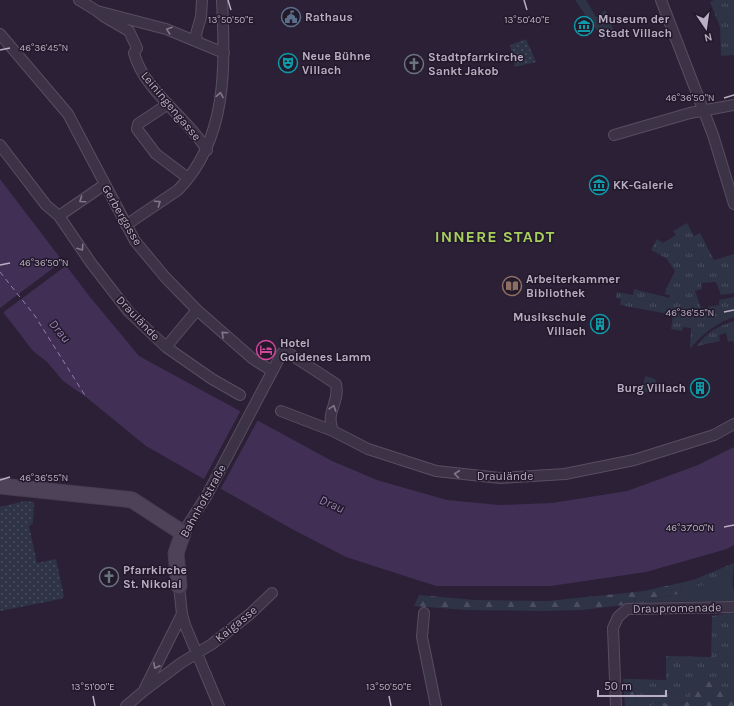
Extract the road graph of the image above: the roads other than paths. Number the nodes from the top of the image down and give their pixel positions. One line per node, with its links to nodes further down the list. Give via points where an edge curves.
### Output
1 (79, 0): 5 (street)
2 (202, 0): 7 (street, via 196,34)
3 (222, 0): 8 (street)
4 (661, 0): 11 (street)
5 (97, 11): 7 (street, one-way to 5, via 166,29); 9 (street, Leiningengasse, via 129,31 137,48 134,53 136,61)
6 (1, 37): 16 (street, Gerbergasse, via 68,114)
7 (198, 41): 8 (street)
8 (224, 53): 14 (street, one-way to 8, via 224,78)
9 (168, 104): 14 (street, Leiningengasse); 15 (street, via 138,124 137,129 156,154)
10 (734, 105): 11 (street)
11 (704, 111): 12 (street); 17 (street)
12 (614, 135)
13 (0, 145): 18 (street, Draulände, via 46,205)
14 (207, 150): 15 (street)
15 (188, 178): 19 (street, one-way to 15, via 178,190)
16 (104, 185): 18 (street, one-way to 18); 19 (street, Gerbergasse)
17 (734, 204)
18 (59, 216): 21 (street, Draulände, one-way to 21, via 129,312)
19 (126, 225): 20 (street, Gerbergasse, via 135,241 155,265)
20 (197, 310): 21 (street); 22 (street, Gerbergasse, one-way to 20, via 253,360)
21 (166, 347): 23 (street, Draulände)
22 (272, 371): 26 (street, Bahnhofstraße, one-way to 22, via 329,421 338,393 336,384 285,352); 28 (street, Bahnhofstraße, via 207,495)
23 (240, 395)
24 (281, 411): 26 (street, Draulände)
25 (734, 424): 26 (street, Draulände, one-way to 26, via 714,435 652,454 565,474 500,478 436,471 368,449)
26 (333, 431)
27 (0, 486): 28 (street, via 126,498)
28 (183, 533): 29 (street, Bahnhofstraße, via 176,553)
29 (179, 586): 32 (street, Bahnhofstraße)
30 (272, 593): 34 (street, Kaigasse, via 250,614)
31 (734, 607): 39 (street, Draupromenade, via 627,609 618,617 613,628)
32 (182, 614): 34 (street, Bahnhofstraße); 35 (street, one-way to 35)
33 (424, 614): 38 (street, via 422,637)
34 (198, 653): 35 (street, Kaigasse); 37 (street, Bahnhofstraße)
35 (145, 690): 36 (street, Kaigasse)
36 (126, 706)
37 (219, 706)
38 (436, 706)
39 (616, 706)

